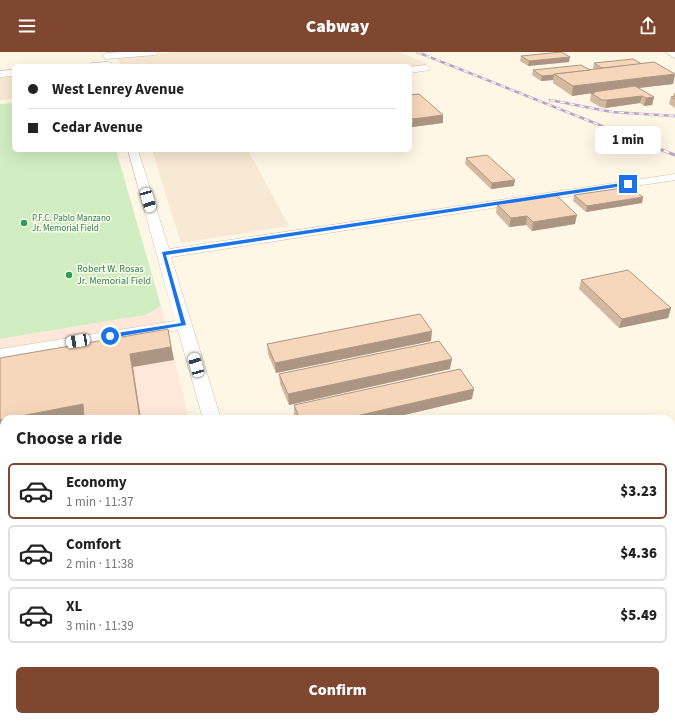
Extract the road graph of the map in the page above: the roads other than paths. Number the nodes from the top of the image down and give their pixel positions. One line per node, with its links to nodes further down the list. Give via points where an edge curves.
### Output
1 (156, 52): 4 (street)
2 (669, 52): 3 (street)
3 (675, 55)
4 (107, 60): 5 (street)
5 (97, 64)
6 (426, 68): 7 (street)
7 (412, 70)
8 (12, 73): 9 (street)
9 (0, 74)
10 (134, 152): 12 (street)
11 (675, 177): 12 (street)
12 (163, 254): 13 (street)
13 (184, 324): 14 (street); 15 (street)
14 (0, 354)
15 (211, 415)

